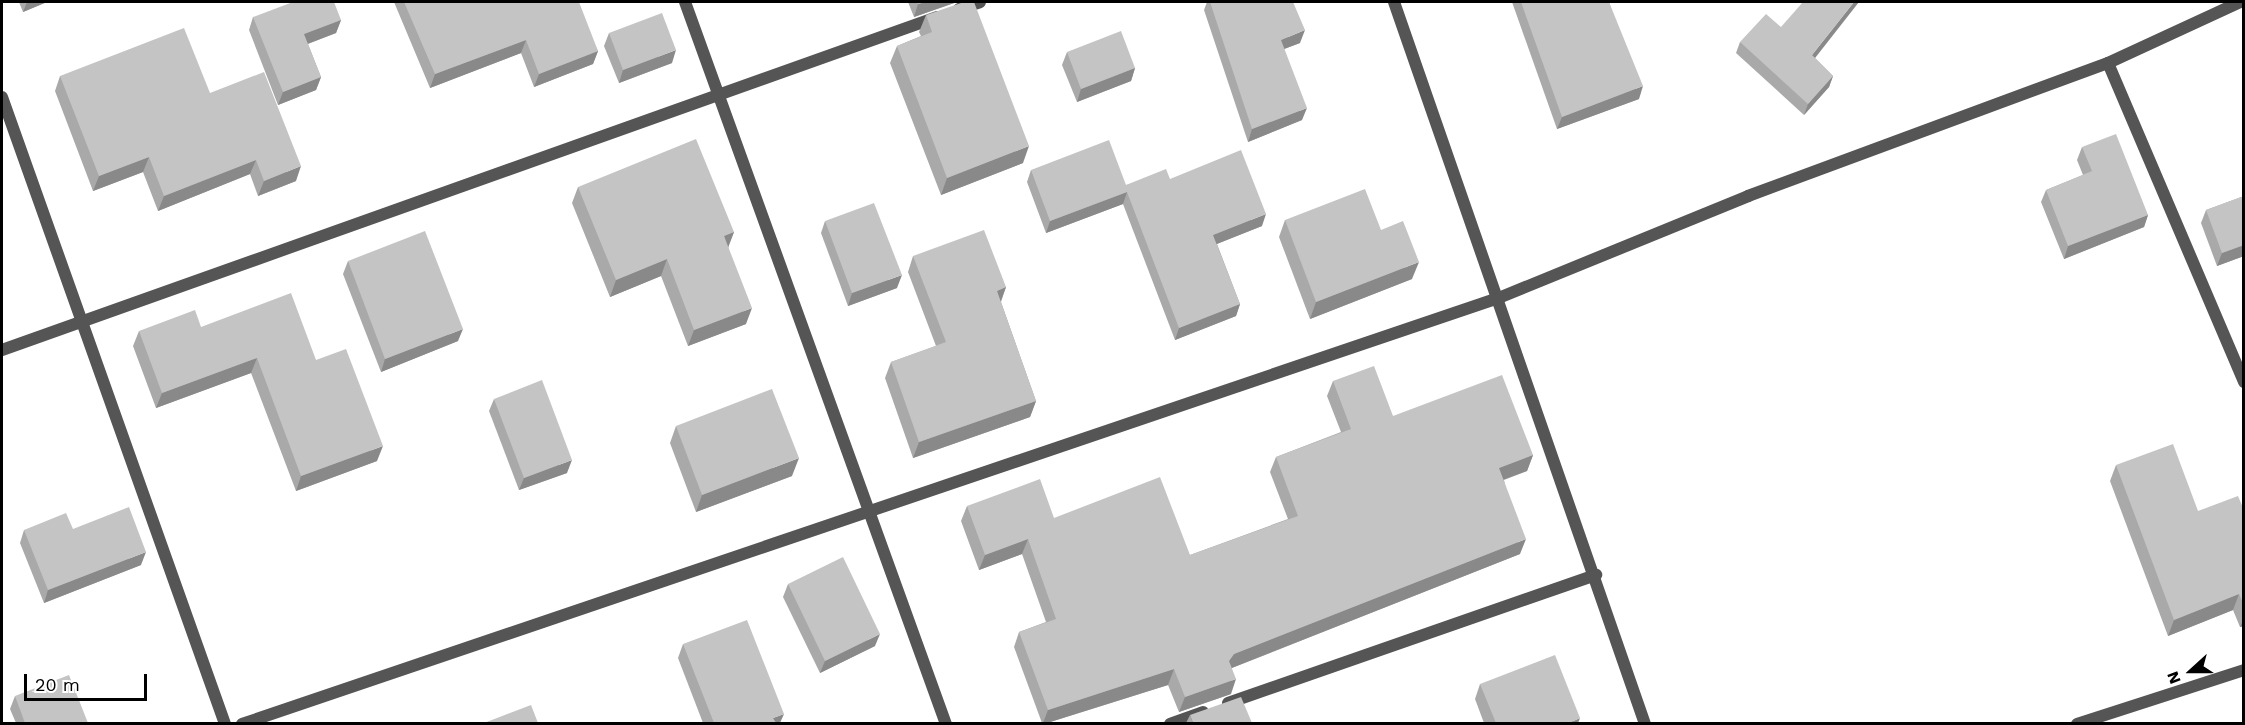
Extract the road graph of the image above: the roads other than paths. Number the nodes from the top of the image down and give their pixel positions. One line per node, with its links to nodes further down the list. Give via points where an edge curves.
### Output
1 (685, 2): 6 (street)
2 (980, 2): 6 (street)
3 (1394, 2): 8 (street)
4 (2240, 2): 5 (street)
5 (2109, 63): 8 (street, via 1748,196); 11 (street)
6 (722, 92): 9 (street); 12 (street)
7 (2, 97): 9 (street)
8 (1501, 297): 12 (street); 13 (street)
9 (78, 320): 10 (street); 15 (street)
10 (2, 350)
11 (2244, 382)
12 (866, 510): 16 (street); 17 (street)
13 (1596, 575): 18 (street); 19 (street)
14 (2244, 670): 20 (street)
15 (225, 723)
16 (242, 723)
17 (946, 723)
18 (1170, 723)
19 (1645, 723)
20 (2077, 723)

